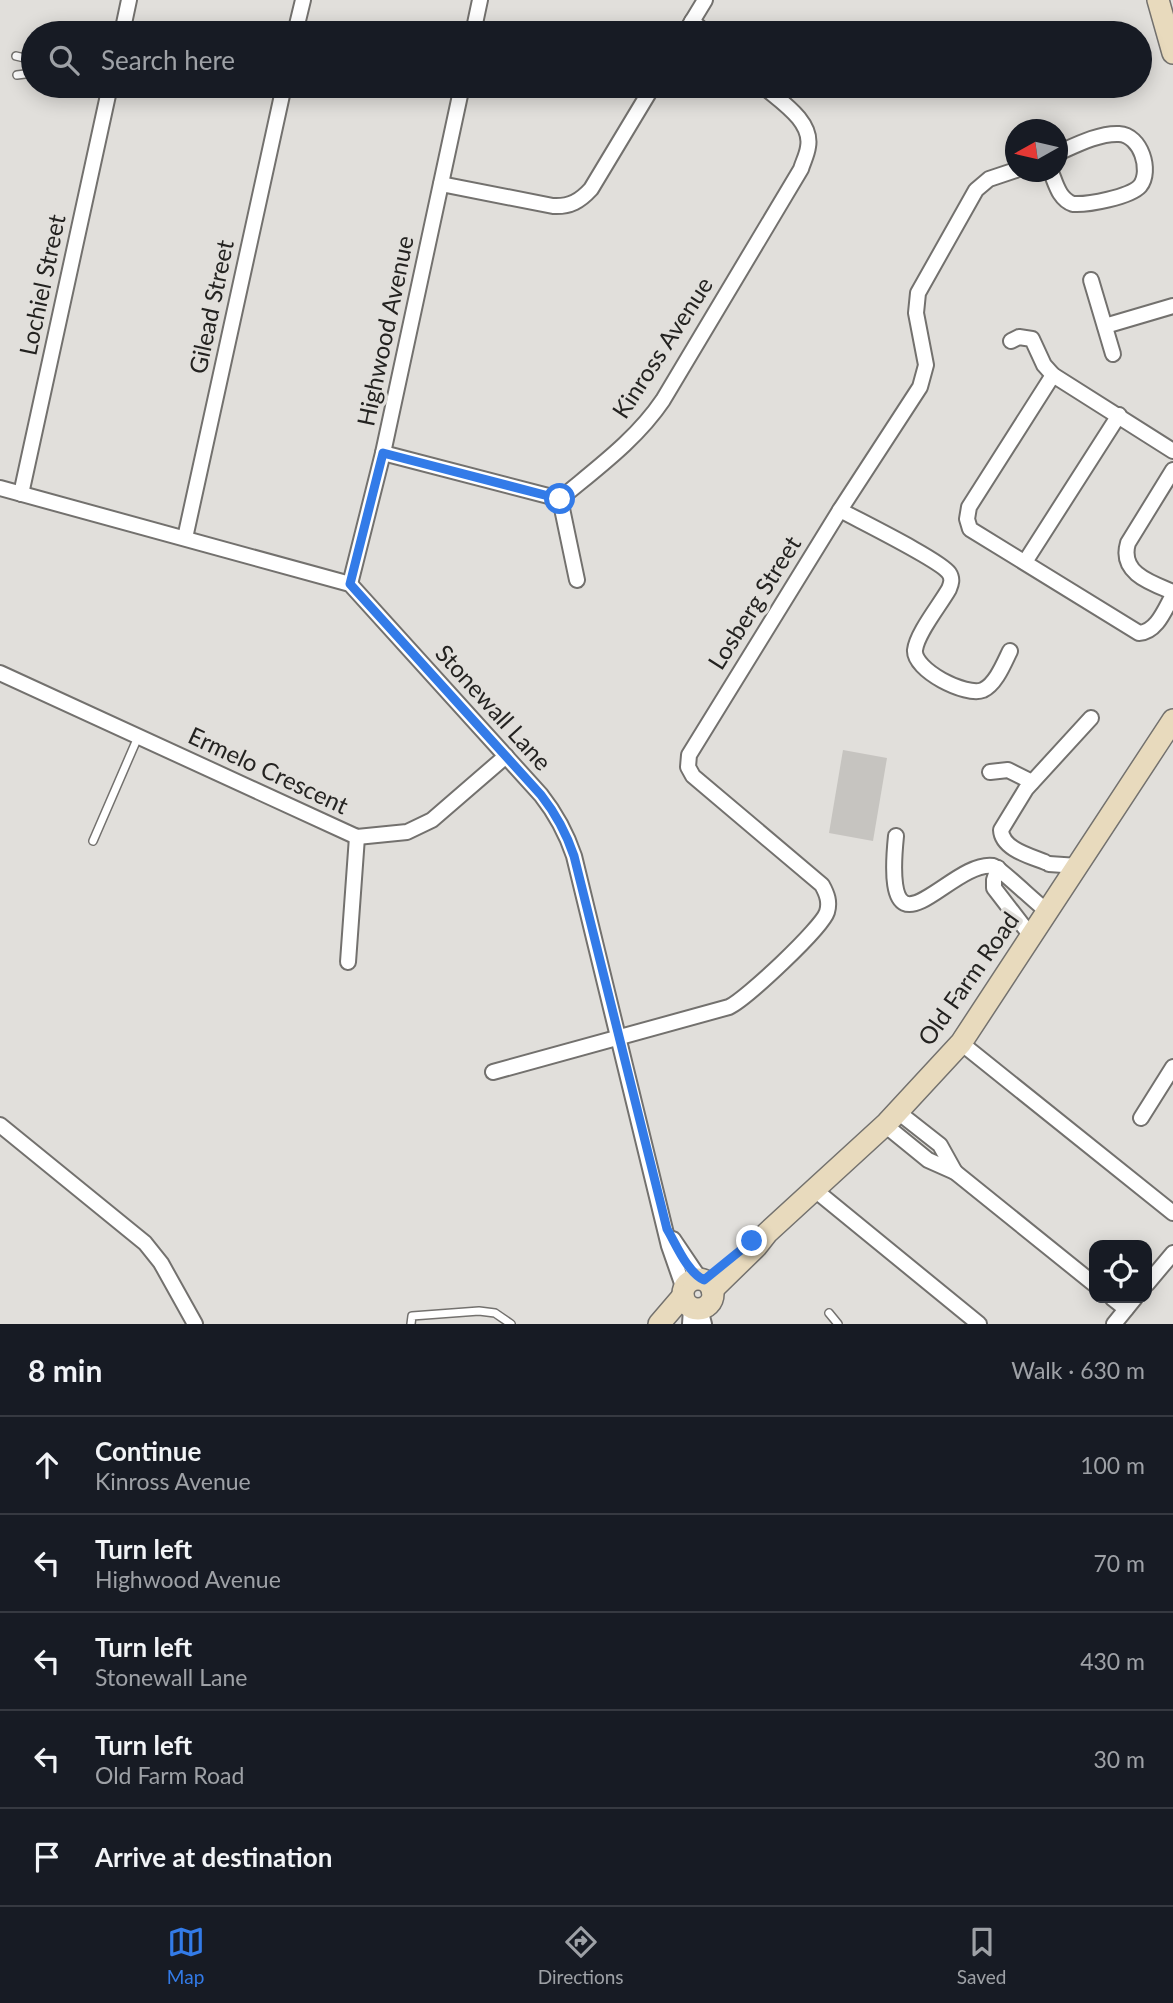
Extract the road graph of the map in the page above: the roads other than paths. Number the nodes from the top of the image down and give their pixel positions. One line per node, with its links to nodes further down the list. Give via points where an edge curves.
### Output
1 (129, 0): 6 (street)
2 (303, 0): 7 (street)
3 (480, 0): 8 (street)
4 (705, 0): 9 (street)
5 (1158, 0): 10 (street)
6 (125, 21)
7 (298, 21)
8 (476, 21)
9 (693, 21)
10 (1173, 53)
11 (16, 56): 12 (lane)
12 (21, 57)
13 (21, 74): 14 (lane)
14 (17, 75)
15 (103, 98): 35 (street, Lochiel Street)
16 (281, 98): 38 (street, Gilead Street)
17 (459, 98): 23 (street, Highwood Avenue)
18 (646, 98): 23 (street, via 591,189 571,204 553,206)
19 (777, 98): 36 (street, Kinross Avenue, via 806,130 809,146 801,169 654,412 632,439)
20 (1068, 149): 22 (street, via 1099,137 1125,135 1140,149 1144,178 1133,191 1073,204)
21 (1005, 174): 37 (street, Losberg Street, via 979,187 918,293 916,313 926,365 922,382)
22 (1055, 182)
23 (441, 184): 32 (street, Highwood Avenue)
24 (1091, 280): 26 (street)
25 (1173, 306): 26 (street)
26 (1105, 326): 28 (street)
27 (1011, 341): 29 (street, via 1032,339)
28 (1114, 354)
29 (1053, 375): 30 (street); 39 (street, via 967,512 975,533)
30 (1119, 415): 31 (street); 39 (street)
31 (1173, 451)
32 (383, 453): 36 (street); 41 (street, Highwood Avenue)
33 (1173, 470): 42 (street, via 1128,543 1126,554 1128,565 1139,576)
34 (0, 488): 35 (street)
35 (21, 494): 38 (street)
36 (560, 499): 40 (street)
37 (839, 510): 43 (street, via 950,574 949,589 916,645 922,667 960,689 979,692 987,688); 61 (street, Losberg Street, via 688,760 693,776 815,878 827,895 824,918 740,1002 719,1012)
38 (185, 538): 41 (street)
39 (1025, 562): 42 (street, via 1139,633 1153,628)
40 (577, 580)
41 (350, 584): 48 (street, Stonewall Lane)
42 (1173, 593)
43 (1010, 651)
44 (0, 673): 47 (street, Ermelo Crescent)
45 (1091, 718): 50 (street)
46 (1173, 720): 55 (street, Old Farm Road)
47 (138, 737): 52 (street, Ermelo Crescent); 53 (lane)
48 (506, 757): 52 (street, Ermelo Crescent, via 432,820 407,832); 61 (street, Stonewall Lane, via 566,831)
49 (990, 772): 50 (street, via 1008,770)
50 (1032, 782): 54 (street, via 1005,821 1001,835 1008,845)
51 (896, 836): 56 (street, via 892,872 899,897 905,902 923,901 972,871)
52 (357, 837): 60 (street)
53 (93, 841)
54 (1047, 863): 55 (street); 57 (street)
55 (1078, 866): 57 (street, Old Farm Road)
56 (998, 868): 58 (street); 59 (street, via 995,888)
57 (1062, 888): 58 (street, Old Farm Road)
58 (1047, 912): 59 (street, Old Farm Road)
59 (1031, 936): 62 (street, Old Farm Road)
60 (348, 962)
61 (620, 1038): 64 (street); 73 (street, Stonewall Lane, via 667,1229)
62 (961, 1043): 66 (street, Old Farm Road); 69 (street)
63 (1173, 1067): 65 (street)
64 (493, 1072)
65 (1140, 1118)
66 (891, 1119): 68 (street, Old Farm Road); 72 (street, via 928,1160 955,1172)
67 (0, 1125): 76 (street, via 145,1243 166,1270)
68 (815, 1189): 73 (street, Old Farm Road); 82 (street)
69 (1173, 1213)
70 (1173, 1253): 71 (street)
71 (1152, 1278)
72 (1089, 1280)
73 (695, 1300): 79 (street, Old Farm Road); 80 (street, Old Farm Road)
74 (1130, 1303): 83 (street)
75 (829, 1313): 81 (lane)
76 (195, 1324)
77 (411, 1324): 78 (lane, via 412,1316 479,1311 495,1313)
78 (511, 1324)
79 (659, 1324)
80 (670, 1324)
81 (838, 1324)
82 (979, 1324)
83 (1114, 1324)

